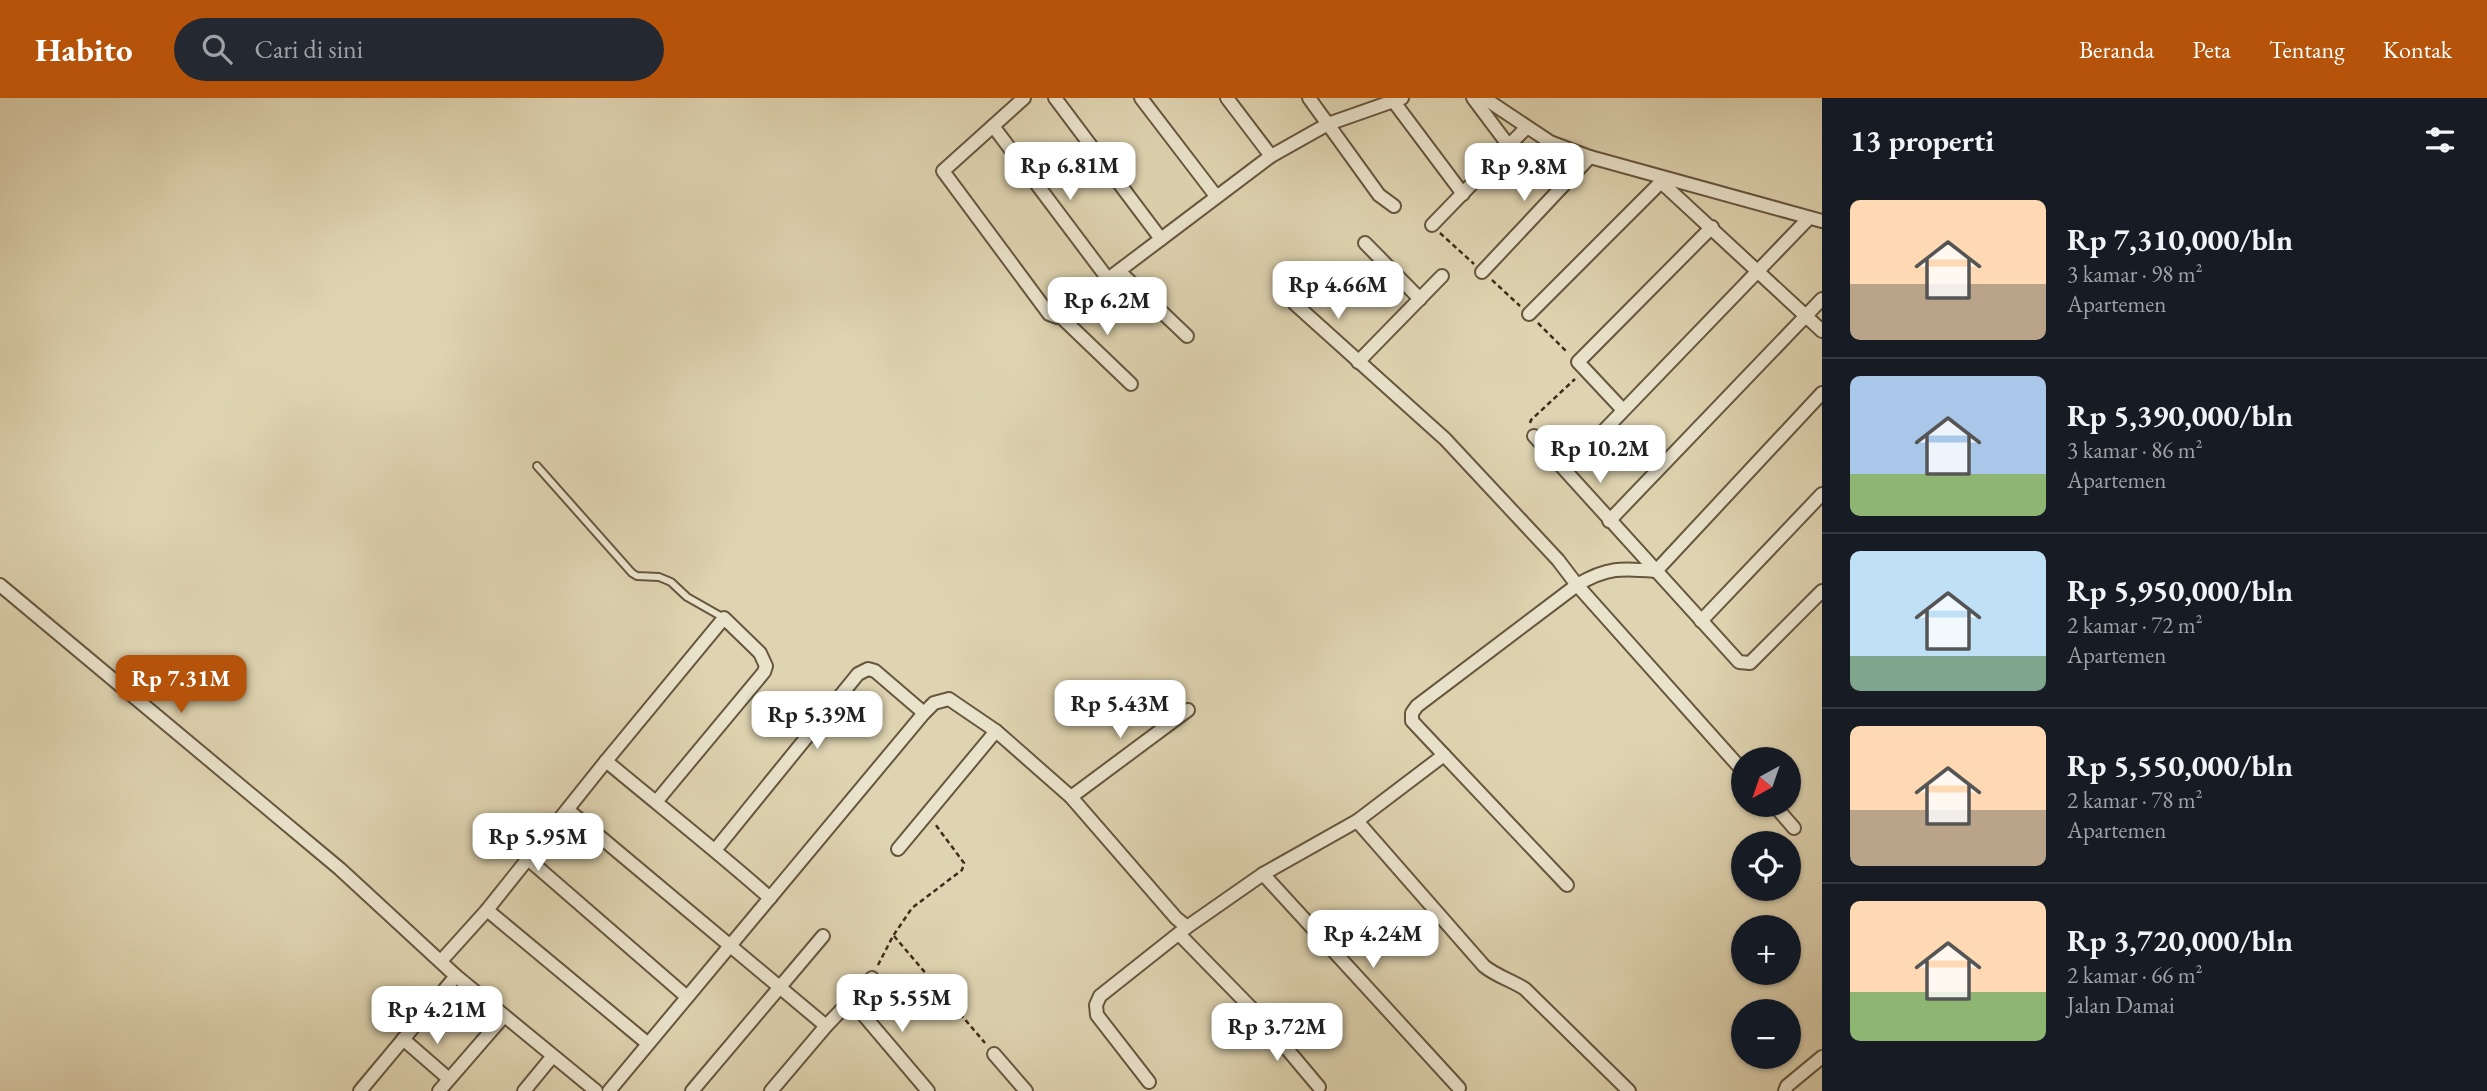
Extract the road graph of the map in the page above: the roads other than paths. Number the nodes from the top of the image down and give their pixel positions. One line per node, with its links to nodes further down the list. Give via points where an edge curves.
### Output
1 (1024, 98): 10 (street)
2 (1055, 98): 23 (street)
3 (1141, 98): 17 (street)
4 (1227, 98): 13 (street)
5 (1309, 98): 9 (street)
6 (1473, 98): 12 (street)
7 (1484, 98): 11 (street)
8 (1396, 99): 9 (street); 16 (street)
9 (1328, 124): 13 (street); 18 (street, via 1379,195)
10 (993, 126): 29 (street); 34 (street, via 943,171 1049,314)
11 (1526, 128): 12 (street); 14 (street)
12 (1508, 146): 16 (street)
13 (1271, 156): 17 (street)
14 (1590, 158): 15 (street); 27 (street)
15 (1663, 180): 19 (street); 22 (street); 33 (street)
16 (1463, 194): 21 (street)
17 (1216, 196): 23 (street)
18 (1394, 206)
19 (1809, 218): 20 (street); 26 (street)
20 (1822, 221)
21 (1432, 225)
22 (1712, 227): 26 (street); 41 (street, via 1581,367)
23 (1161, 239): 25 (street)
24 (1365, 243): 30 (street)
25 (1119, 271): 29 (street); 37 (street)
26 (1759, 271): 35 (street); 41 (street)
27 (1482, 272)
28 (1442, 276): 30 (street)
29 (1108, 279): 34 (street)
30 (1420, 299): 38 (street)
31 (1822, 299): 35 (street)
32 (1295, 304): 38 (street)
33 (1529, 314)
34 (1059, 315): 39 (street)
35 (1807, 316): 36 (street); 46 (street)
36 (1822, 331)
37 (1187, 336)
38 (1358, 362): 49 (street, via 1445,439)
39 (1131, 384)
40 (1822, 393): 47 (street)
41 (1623, 410): 44 (street)
42 (1534, 436): 44 (street)
43 (537, 466): 51 (lane, via 632,573 671,582)
44 (1566, 470): 46 (street)
45 (1822, 494): 52 (street)
46 (1609, 521): 47 (street)
47 (1656, 571): 49 (street, via 1611,569); 52 (street)
48 (0, 585): 75 (street, via 340,869)
49 (1577, 585): 56 (street, via 1417,706 1412,721); 57 (street)
50 (1822, 591): 52 (street, via 1751,663 1739,662)
51 (724, 618): 58 (street); 60 (street, via 760,653 764,672)
52 (1701, 621)
53 (1188, 710): 59 (street)
54 (924, 713): 55 (street, via 934,703 949,699); 65 (street, via 875,671 858,674); 70 (street)
55 (996, 731): 59 (street); 66 (street)
56 (1444, 755): 63 (street); 69 (street)
57 (1731, 758)
58 (606, 761): 60 (street); 61 (street)
59 (1071, 797): 72 (street)
60 (656, 803): 65 (street)
61 (568, 810): 67 (street); 74 (street)
62 (1784, 817): 64 (street)
63 (1357, 821): 68 (street); 101 (street, via 1484,966 1525,989)
64 (1794, 828)
65 (716, 849): 70 (street)
66 (898, 849)
67 (528, 859): 71 (street); 79 (street)
68 (1263, 874): 72 (street); 91 (street)
69 (1567, 885)
70 (771, 898): 74 (street)
71 (487, 910): 75 (street); 84 (street)
72 (1183, 931): 89 (street, via 1100,996 1096,1005 1097,1015); 90 (street)
73 (823, 936): 78 (street)
74 (729, 947): 78 (street); 79 (street)
75 (441, 961): 76 (street)
76 (456, 976): 81 (street); 83 (street)
77 (872, 978): 80 (street)
78 (779, 986): 82 (street); 97 (street)
79 (687, 997): 84 (street)
80 (850, 999): 82 (street); 99 (street)
81 (505, 1016): 86 (street); 88 (street)
82 (826, 1026): 98 (street)
83 (403, 1039): 88 (street); 92 (street)
84 (647, 1043): 96 (street)
85 (994, 1054): 100 (street)
86 (552, 1057): 94 (street); 95 (street)
87 (1822, 1057): 102 (street)
88 (449, 1079): 93 (street)
89 (1149, 1082)
90 (1319, 1087)
91 (1459, 1088)
92 (360, 1091)
93 (439, 1091)
94 (524, 1091)
95 (596, 1091)
96 (608, 1091)
97 (692, 1091)
98 (771, 1091)
99 (928, 1091)
100 (1026, 1091)
101 (1629, 1091)
102 (1785, 1091)

